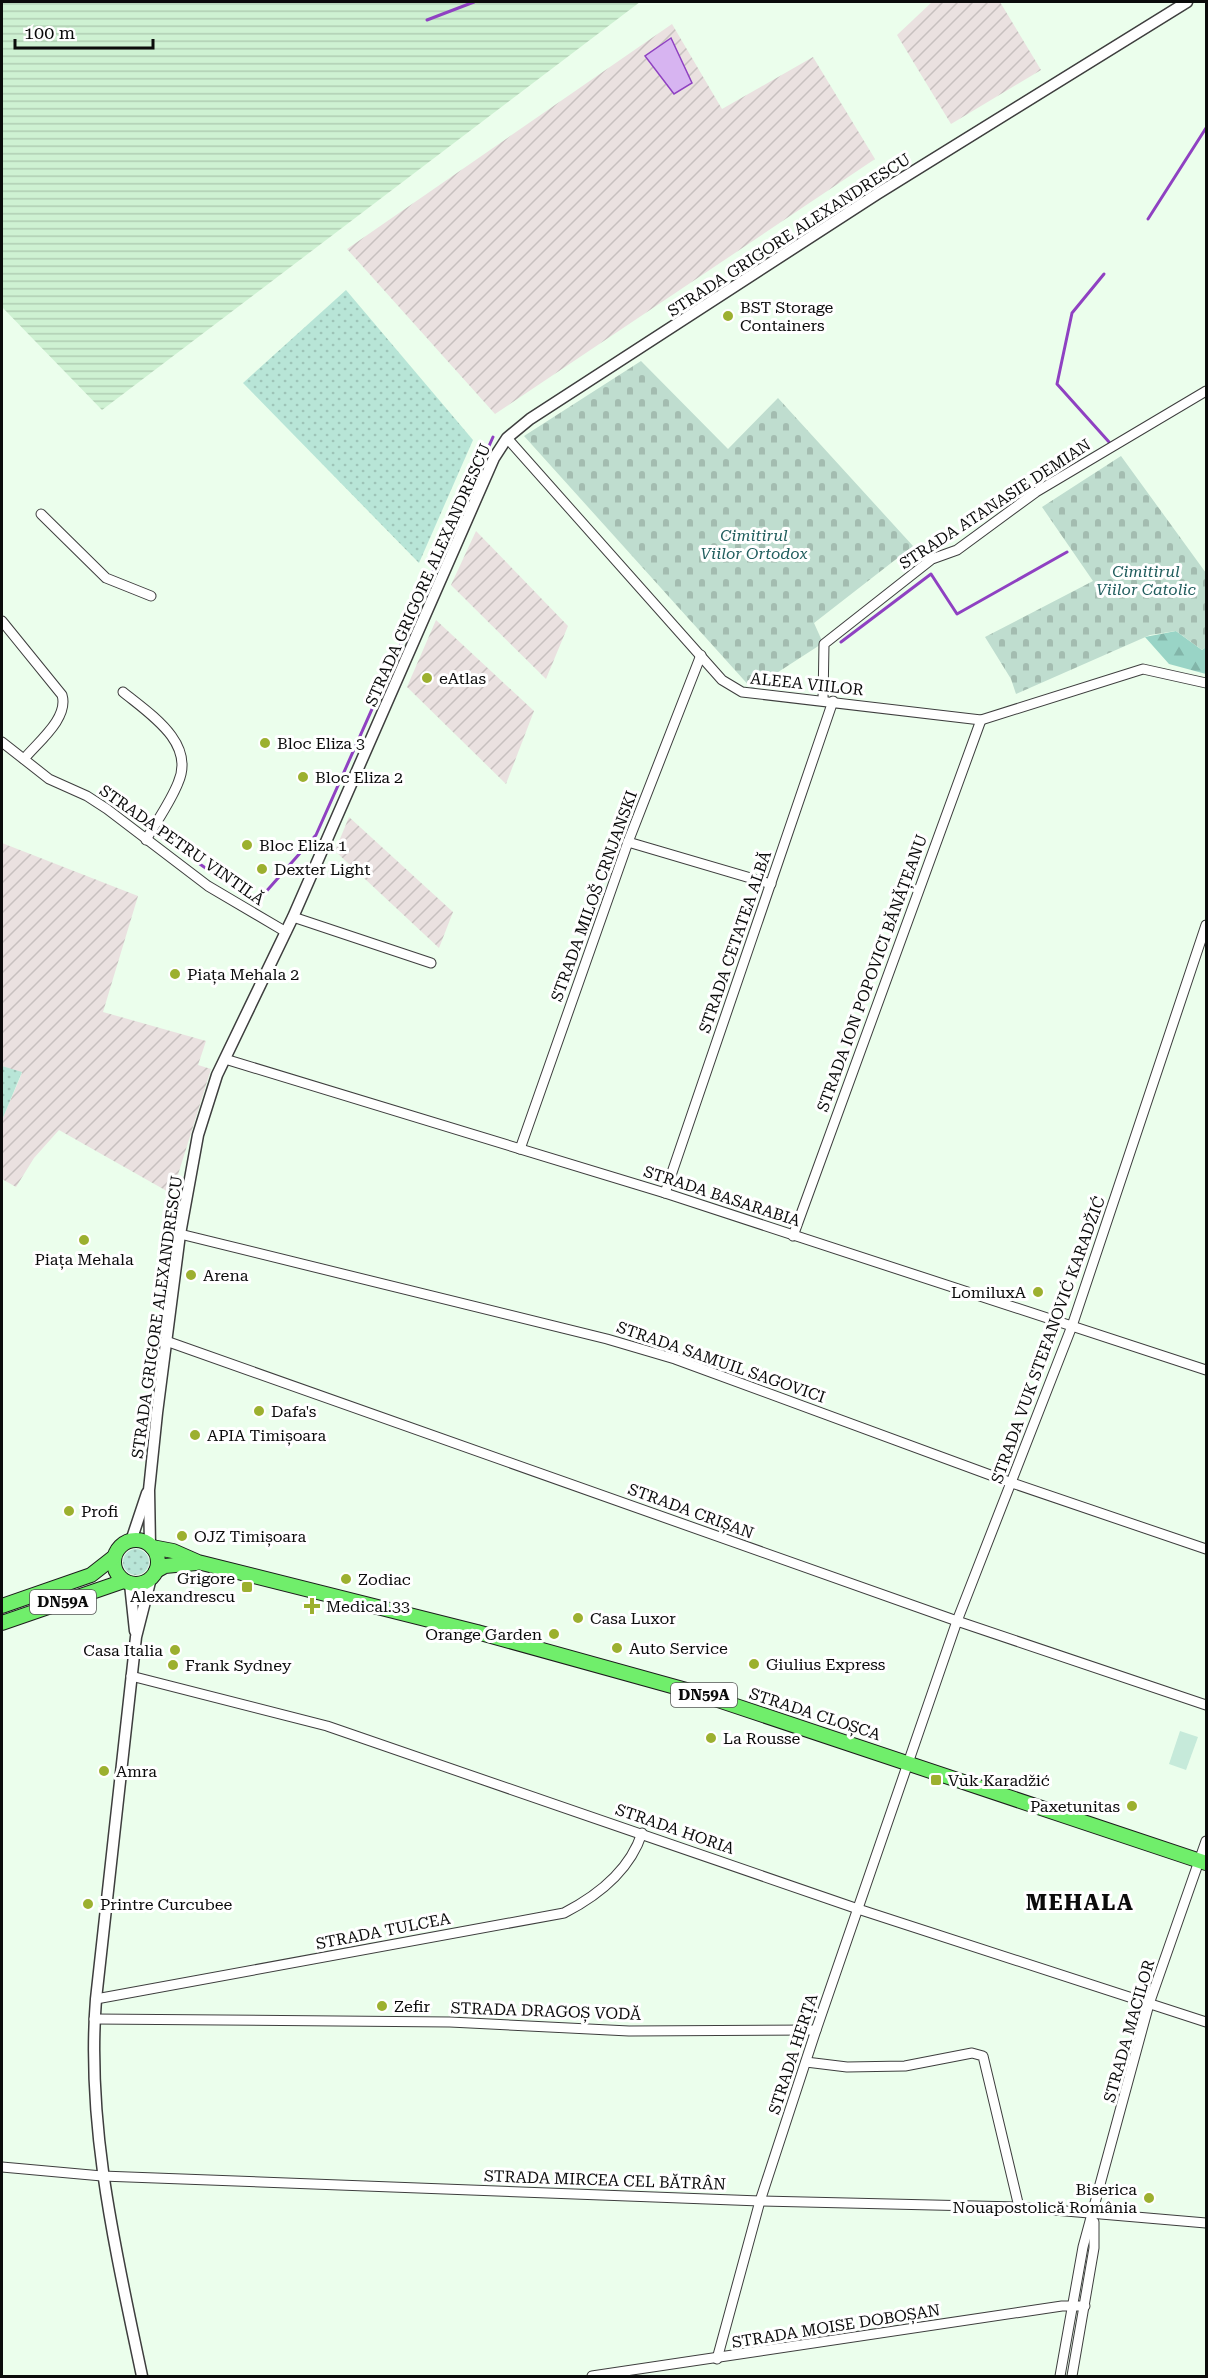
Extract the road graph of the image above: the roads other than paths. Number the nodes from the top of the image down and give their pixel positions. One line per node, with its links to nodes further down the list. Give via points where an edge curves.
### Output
1 (1187, 2): 3 (street, STRADA GRIGORE ALEXANDRESCU, via 867,201)
2 (1206, 391): 10 (street, STRADA ATANASIE DEMIAN, via 1036,492 957,550 932,559 824,644)
3 (507, 438): 7 (street, ALEEA VIILOR); 17 (street, STRADA GRIGORE ALEXANDRESCU, via 494,458)
4 (41, 514): 5 (street, via 106,578)
5 (151, 596)
6 (2, 621): 13 (street, via 62,695 65,705 62,715)
7 (701, 655): 10 (street, ALEEA VIILOR, via 722,680 742,692); 15 (street, STRADA MILOŠ CRNJANSKI)
8 (1206, 683): 11 (street, ALEEA VIILOR, via 1143,669)
9 (123, 692): 14 (street, via 181,750 183,765 178,784)
10 (828, 700): 11 (street, ALEEA VIILOR); 16 (street, STRADA CETATEA ALBĂ)
11 (981, 720): 25 (street, STRADA ION POPOVICI BĂNĂȚEANU)
12 (2, 742): 13 (street, STRADA PETRU VINTILĂ)
13 (24, 759): 14 (street, STRADA PETRU VINTILĂ, via 49,779 107,808)
14 (146, 840): 19 (street, STRADA PETRU VINTILĂ, via 208,886)
15 (628, 842): 16 (street); 22 (street, STRADA MILOŠ CRNJANSKI)
16 (771, 884): 23 (street, STRADA CETATEA ALBĂ)
17 (293, 917): 19 (street, STRADA GRIGORE ALEXANDRESCU); 20 (street)
18 (1206, 925): 26 (street, STRADA VUK STEFANOVIĆ KARADŽIĆ)
19 (286, 932): 21 (street, STRADA GRIGORE ALEXANDRESCU)
20 (431, 963)
21 (225, 1059): 22 (street, STRADA BASARABIA); 24 (street, STRADA GRIGORE ALEXANDRESCU, via 198,1135)
22 (520, 1149): 23 (street, STRADA BASARABIA)
23 (665, 1193): 25 (street, STRADA BASARABIA)
24 (180, 1234): 27 (street, STRADA GRIGORE ALEXANDRESCU); 29 (street, STRADA SAMUIL SAGOVICI, via 607,1338 675,1359)
25 (793, 1236): 26 (street, STRADA BASARABIA)
26 (1072, 1326): 28 (street, STRADA BASARABIA); 29 (street, STRADA VUK STEFANOVIĆ KARADŽIĆ)
27 (166, 1341): 30 (street, STRADA GRIGORE ALEXANDRESCU); 39 (street, STRADA CRIȘAN)
28 (1206, 1370)
29 (1012, 1483): 33 (street, STRADA SAMUIL SAGOVICI); 39 (street, STRADA VUK STEFANOVIĆ KARADŽIĆ)
30 (149, 1490): 31 (street, STRADA GRIGORE ALEXANDRESCU); 32 (street, STRADA GRIGORE ALEXANDRESCU)
31 (131, 1541): 32 (main road, DN59A); 34 (main road, DN59A, via 121,1546)
32 (151, 1546): 35 (main road, STRADA CLOȘCA / DN59A); 36 (main road, via 158,1559)
33 (1206, 1549)
34 (114, 1557): 37 (main road, via 114,1569); 38 (main road, DN59A, via 91,1575)
35 (198, 1562): 36 (main road, STRADA CLOȘCA / DN59A, via 165,1566); 44 (main road, STRADA CLOȘCA / DN59A, via 698,1693)
36 (154, 1575): 37 (main road, DN59A, via 144,1583); 41 (street)
37 (127, 1582): 40 (main road, DN59A); 41 (street)
38 (2, 1606)
39 (957, 1622): 43 (street, STRADA CRIȘAN); 44 (street, STRADA VUK STEFANOVIĆ KARADŽIĆ)
40 (2, 1623)
41 (136, 1637): 42 (street)
42 (132, 1676): 45 (street, STRADA HORIA, via 327,1726); 49 (street)
43 (1206, 1705)
44 (910, 1763): 47 (main road, STRADA CLOȘCA / DN59A); 48 (street, STRADA HERȚA)
45 (642, 1833): 48 (street, STRADA HORIA); 49 (street, STRADA TULCEA, via 637,1849 621,1870 586,1902 564,1912)
46 (1206, 1841): 47 (street, STRADA MACILOR)
47 (1203, 1862): 50 (street, STRADA MACILOR)
48 (858, 1909): 50 (street, STRADA HORIA); 53 (street, STRADA HERȚA)
49 (96, 1999): 51 (street)
50 (1149, 2004): 52 (street, STRADA HORIA); 59 (street, STRADA MACILOR)
51 (94, 2019): 53 (street, STRADA DRAGOȘ VODĂ, via 450,2022 629,2031); 56 (street, via 94,2090)
52 (1206, 2022)
53 (816, 2030): 54 (street, STRADA HERȚA)
54 (806, 2062): 57 (street, STRADA HERȚA); 58 (street, via 847,2067 905,2066 972,2053 983,2056)
55 (2, 2167): 56 (street, STRADA MIRCEA CEL BĂTRÂN)
56 (102, 2175): 57 (street, STRADA MIRCEA CEL BĂTRÂN); 64 (street)
57 (760, 2201): 58 (street, STRADA MIRCEA CEL BĂTRÂN); 63 (street, STRADA HERȚA)
58 (1019, 2207): 59 (street, STRADA MIRCEA CEL BĂTRÂN)
59 (1094, 2212): 60 (street, STRADA MIRCEA CEL BĂTRÂN); 61 (street, STRADA MACILOR, via 1083,2247); 62 (street, STRADA MACILOR, via 1094,2248)
60 (1206, 2223)
61 (1073, 2305): 62 (street, STRADA MOISE DOBOȘAN); 63 (street, STRADA MOISE DOBOȘAN); 66 (street, STRADA MACILOR)
62 (1085, 2306): 67 (street, STRADA MACILOR)
63 (717, 2359): 65 (street, STRADA MOISE DOBOȘAN)
64 (142, 2376)
65 (592, 2376)
66 (1060, 2376)
67 (1072, 2376)

